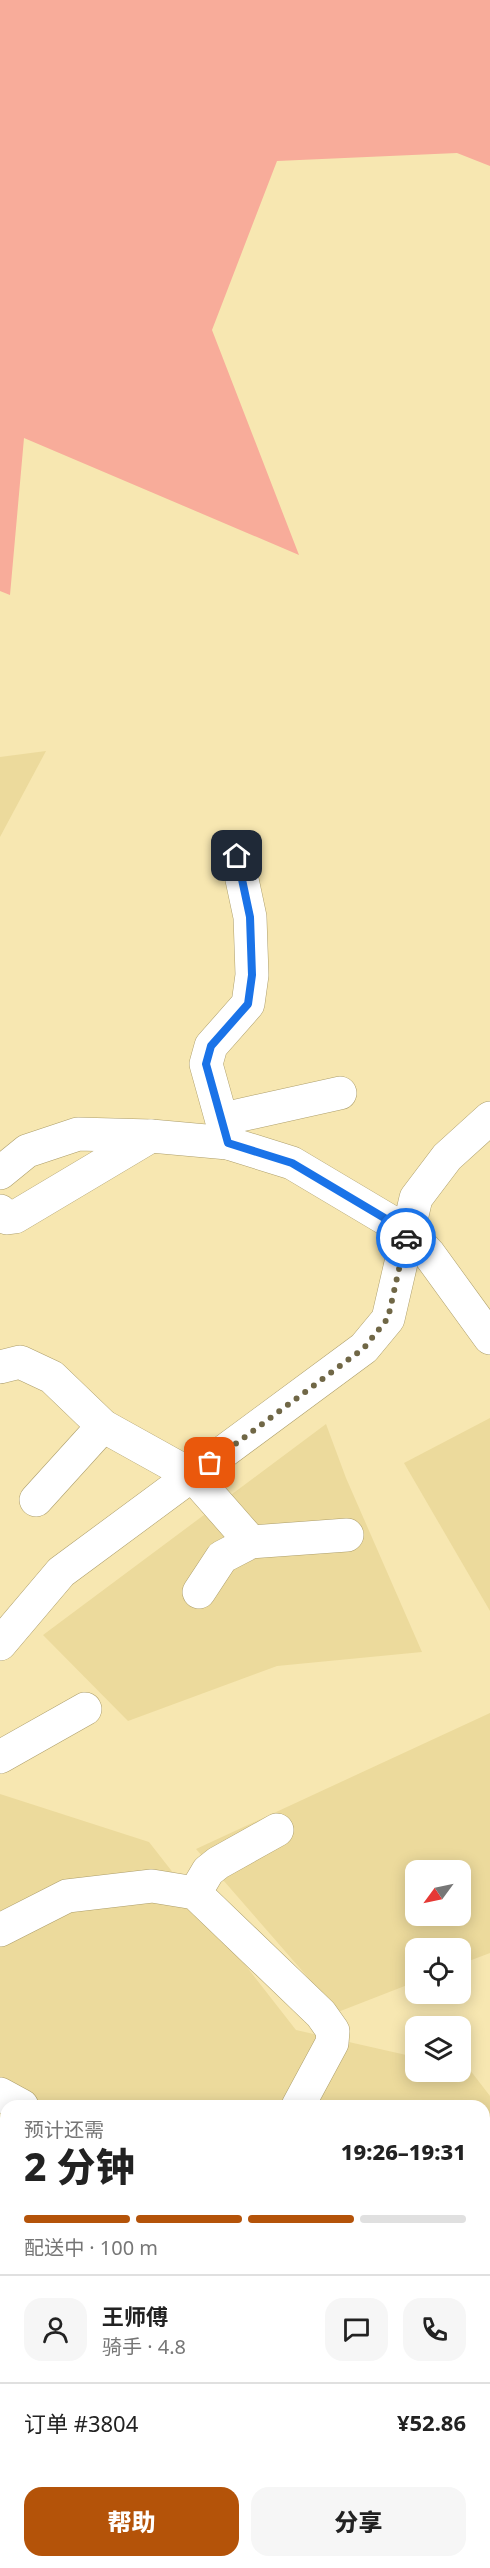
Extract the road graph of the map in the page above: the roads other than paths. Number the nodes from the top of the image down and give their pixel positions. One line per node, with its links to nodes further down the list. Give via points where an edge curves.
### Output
1 (237, 856): 4 (street, via 250,917 252,975 248,1004 211,1046 206,1064)
2 (340, 1093): 4 (street)
3 (490, 1118): 8 (street, via 447,1157 416,1198)
4 (225, 1131): 5 (street); 8 (street, via 292,1163)
5 (151, 1136): 6 (street, via 78,1134 27,1151); 7 (street, via 15,1217 7,1218)
6 (0, 1173)
7 (0, 1211)
8 (408, 1232): 9 (street, via 429,1254); 12 (street, via 388,1318 364,1348)
9 (490, 1338)
10 (0, 1367): 11 (street, via 20,1362 52,1377)
11 (103, 1426): 12 (street); 13 (street)
12 (193, 1476): 15 (street); 17 (street, via 61,1572)
13 (36, 1500)
14 (347, 1535): 15 (street)
15 (251, 1542): 16 (street, via 222,1557)
16 (199, 1592)
17 (0, 1644)
18 (85, 1709): 19 (street)
19 (0, 1757)
20 (277, 1830): 21 (street, via 207,1871)
21 (195, 1893): 22 (street, via 152,1886 66,1896); 23 (street, via 321,2014 333,2031 332,2043)
22 (0, 1930)
23 (301, 2100)

